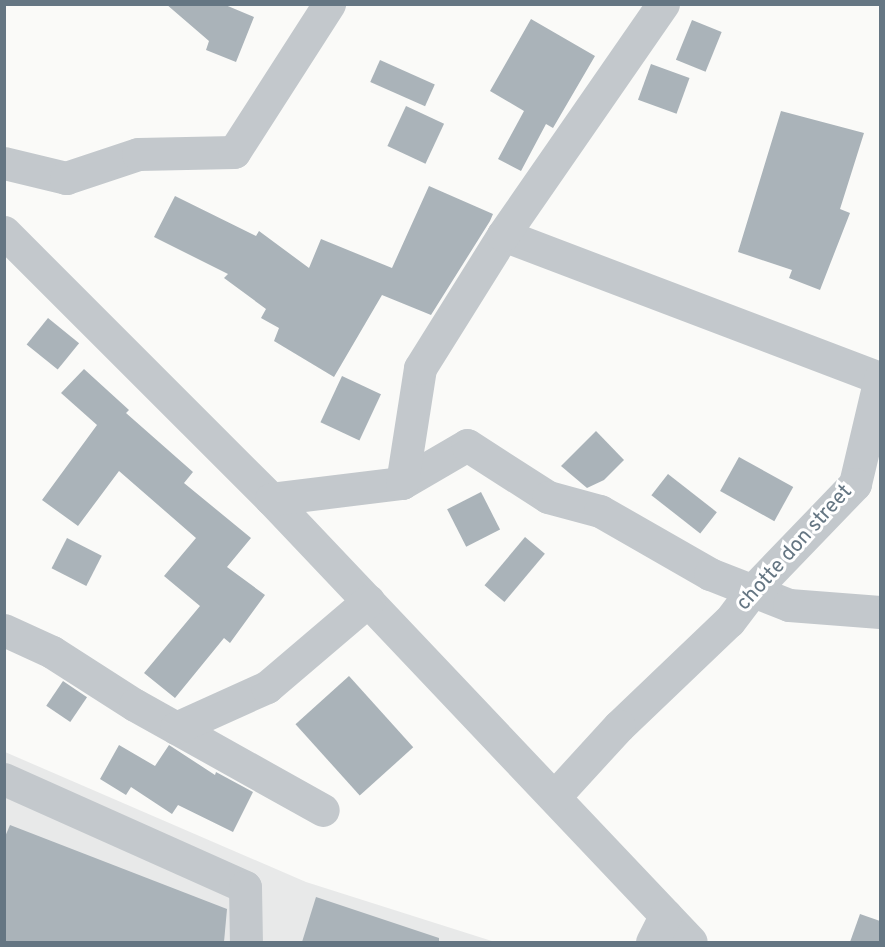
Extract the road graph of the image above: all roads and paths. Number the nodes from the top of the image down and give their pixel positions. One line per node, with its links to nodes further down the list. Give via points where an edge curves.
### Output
1 (329, 4): 3 (street, via 234,152 138,154 66,178)
2 (663, 4): 5 (street)
3 (4, 163)
4 (4, 232): 7 (street)
5 (503, 235): 6 (street, via 420,368); 8 (street, chotte don street, via 880,378 855,484)
6 (402, 483): 7 (street); 8 (street, via 467,445 548,497 600,511 710,574)
7 (271, 499): 9 (street)
8 (752, 591): 10 (street, via 789,605); 14 (street, chotte don street, via 729,621 619,726)
9 (368, 601): 12 (street, via 267,687); 14 (street)
10 (880, 612)
11 (4, 630): 12 (street, via 52,652)
12 (176, 728): 15 (street)
13 (4, 779): 17 (street, via 245,887)
14 (554, 797): 16 (street)
15 (323, 810)
16 (659, 929): 18 (street)
17 (246, 942)
18 (691, 942)

